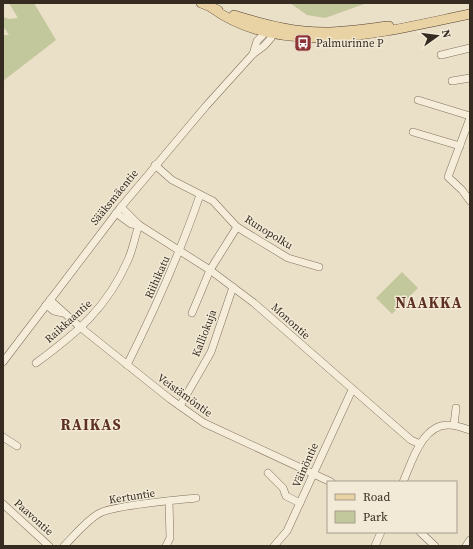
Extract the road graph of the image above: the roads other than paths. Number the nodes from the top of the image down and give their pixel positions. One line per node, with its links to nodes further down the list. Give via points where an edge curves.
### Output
1 (201, 3): 3 (main road)
2 (470, 14): 3 (main road, via 410,25 331,32)
3 (269, 29): 12 (street, Sääksmäentie, via 271,38 253,54)
4 (470, 48): 5 (street)
5 (441, 55)
6 (470, 78): 7 (street)
7 (452, 81)
8 (418, 100): 9 (street)
9 (470, 117): 11 (street)
10 (413, 132): 11 (street)
11 (460, 146): 14 (street, via 448,177)
12 (155, 165): 13 (street, Runopolku, via 172,180); 15 (street, Sääksmäentie)
13 (200, 195): 17 (street, Runopolku, via 220,207); 18 (street, Riihikatu)
14 (470, 201)
15 (118, 210): 16 (street, Monontie); 22 (street, Sääksmäentie)
16 (139, 225): 18 (street, Monontie); 24 (street, Raikkaantie, via 129,258 115,287 97,312)
17 (237, 227): 19 (street, Runopolku, via 288,258); 20 (street)
18 (180, 252): 20 (street, Monontie); 27 (street, Riihikatu)
19 (319, 267)
20 (210, 270): 21 (street, Monontie); 23 (street)
21 (233, 287): 28 (street, Monontie); 29 (street, Kalliokuja, via 210,352)
22 (48, 302): 24 (street, Veistämöntie, via 60,308); 25 (street, Sääksmäentie)
23 (192, 313)
24 (80, 327): 26 (street, Raikkaantie); 27 (street, Veistämöntie)
25 (3, 362)
26 (36, 363)
27 (127, 365): 29 (street, Veistämöntie)
28 (352, 390): 34 (street, Monontie, via 411,440); 37 (street, Väinöntie)
29 (180, 406): 37 (street, Veistämöntie, via 204,423)
30 (456, 408): 31 (street)
31 (454, 425): 32 (street); 34 (street, via 448,424 437,428 427,434)
32 (470, 430)
33 (3, 437): 35 (street)
34 (420, 444): 39 (street)
35 (17, 446)
36 (268, 473): 42 (street, via 283,488 286,496)
37 (314, 474): 38 (street, Veistämöntie); 42 (street, Väinöntie)
38 (329, 481)
39 (403, 481)
40 (196, 498): 41 (street, Kertuntie)
41 (169, 501): 48 (street, Kertuntie, via 99,513); 49 (street, Kertuntie, via 170,538)
42 (300, 503): 50 (street, Väinöntie, via 287,531)
43 (3, 504): 47 (street, Paavontie)
44 (381, 533): 51 (street)
45 (421, 533): 52 (street)
46 (470, 540): 53 (street)
47 (49, 546)
48 (64, 546)
49 (166, 546)
50 (274, 546)
51 (375, 546)
52 (436, 546)
53 (466, 546)

